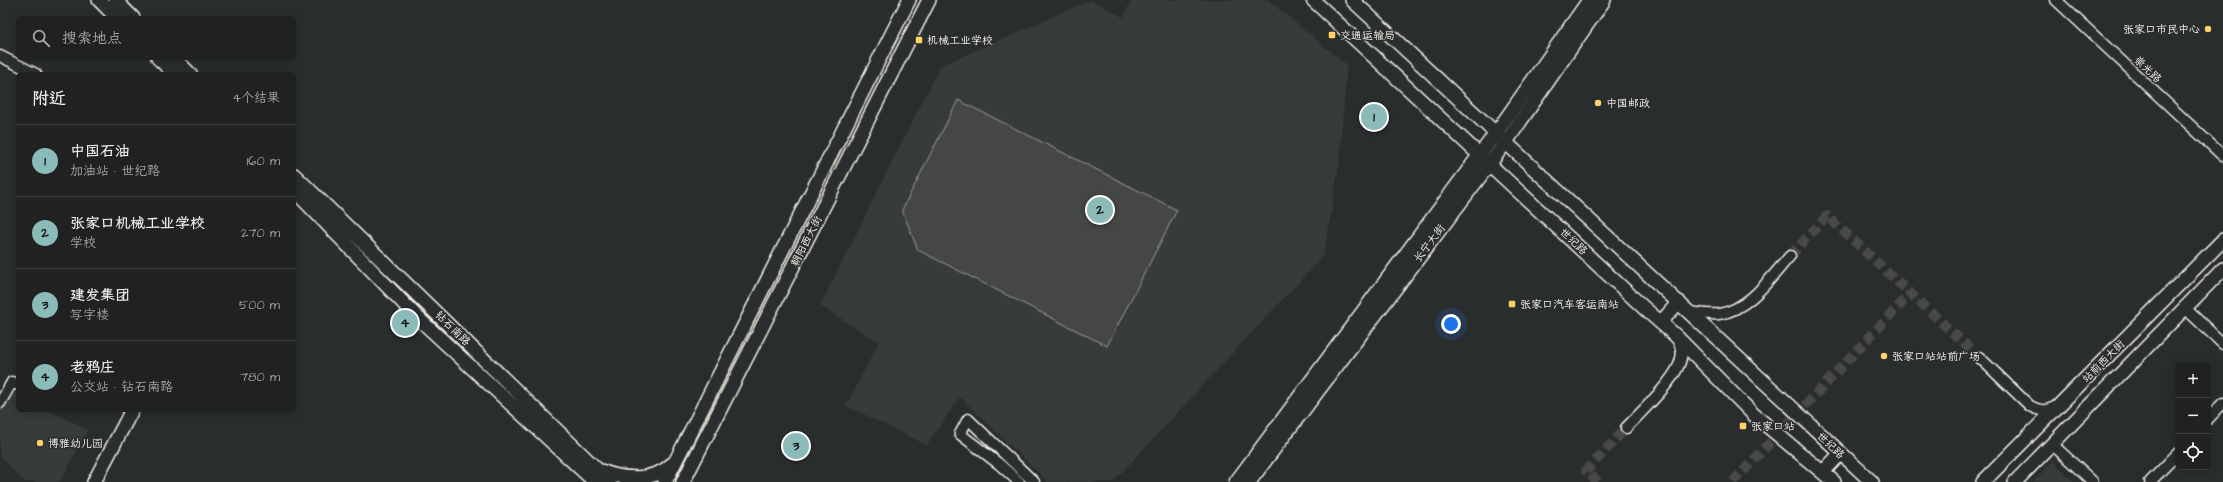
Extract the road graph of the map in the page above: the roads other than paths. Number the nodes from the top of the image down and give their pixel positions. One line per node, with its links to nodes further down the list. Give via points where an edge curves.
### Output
1 (99, 0): 10 (main road)
2 (115, 0): 11 (main road)
3 (909, 0): 45 (main road, 朝阳西大街)
4 (929, 0): 47 (main road, 朝阳西大街)
5 (1314, 0): 21 (main road, 世纪路)
6 (1352, 0): 18 (main road, 世纪路)
7 (1589, 0): 18 (main road, 长宁大街)
8 (1604, 0): 19 (main road, 长宁大街)
9 (2056, 0): 20 (street, 崇光路)
10 (115, 16)
11 (131, 16)
12 (0, 56): 15 (street)
13 (160, 60): 16 (main road)
14 (176, 60): 17 (main road)
15 (32, 72)
16 (172, 72)
17 (188, 72)
18 (1496, 133): 19 (main road, 世纪路); 21 (main road, 长宁大街)
19 (1506, 142): 21 (main road, 长宁大街); 27 (main road, 世纪路)
20 (2223, 156)
21 (1485, 159): 30 (main road, 世纪路); 57 (main road, 长宁大街); 58 (main road, 长宁大街)
22 (296, 177): 49 (main road, 钻石南路)
23 (296, 192): 49 (main road, 钻石南路, via 416,316)
24 (2223, 240): 33 (main road, 站前西大街)
25 (1790, 256): 29 (street, via 1752,297 1736,308 1720,314)
26 (2223, 269): 28 (main road, 站前西大街)
27 (1679, 302): 29 (main road, 世纪路); 30 (main road)
28 (2185, 308): 32 (street); 35 (main road, 站前西大街)
29 (1689, 312): 44 (main road, 世纪路)
30 (1661, 322): 31 (main road, 世纪路)
31 (1671, 332): 42 (street, via 1682,357 1676,373); 48 (main road, 世纪路, via 1753,414)
32 (2223, 344)
33 (2113, 350): 35 (main road); 39 (main road, 站前西大街)
34 (1978, 357): 39 (street, via 2030,406 2046,411)
35 (2129, 365): 43 (main road, 站前西大街)
36 (16, 384): 37 (street, via 12,382)
37 (0, 403)
38 (2223, 403): 41 (street)
39 (2059, 405): 61 (main road, 站前西大街)
40 (131, 412): 50 (main road)
41 (2211, 417)
42 (1626, 428)
43 (2052, 444): 62 (main road, 站前西大街); 63 (street)
44 (1840, 454): 48 (main road); 60 (main road, 世纪路)
45 (678, 455): 49 (main road, via 667,470 655,477 626,480); 52 (main road, 朝阳西大街)
46 (2175, 456): 64 (street)
47 (693, 461): 53 (main road, 朝阳西大街); 54 (main road)
48 (1823, 472): 59 (main road, 世纪路)
49 (596, 476): 51 (main road, 钻石南路)
50 (94, 482)
51 (610, 482)
52 (665, 482)
53 (683, 482)
54 (688, 482)
55 (1019, 482): 56 (street, via 960,434 968,419)
56 (1034, 482)
57 (1236, 482)
58 (1249, 482)
59 (1834, 482)
60 (1872, 482)
61 (1983, 482)
62 (2014, 482)
63 (2093, 482)
64 (2150, 482)

